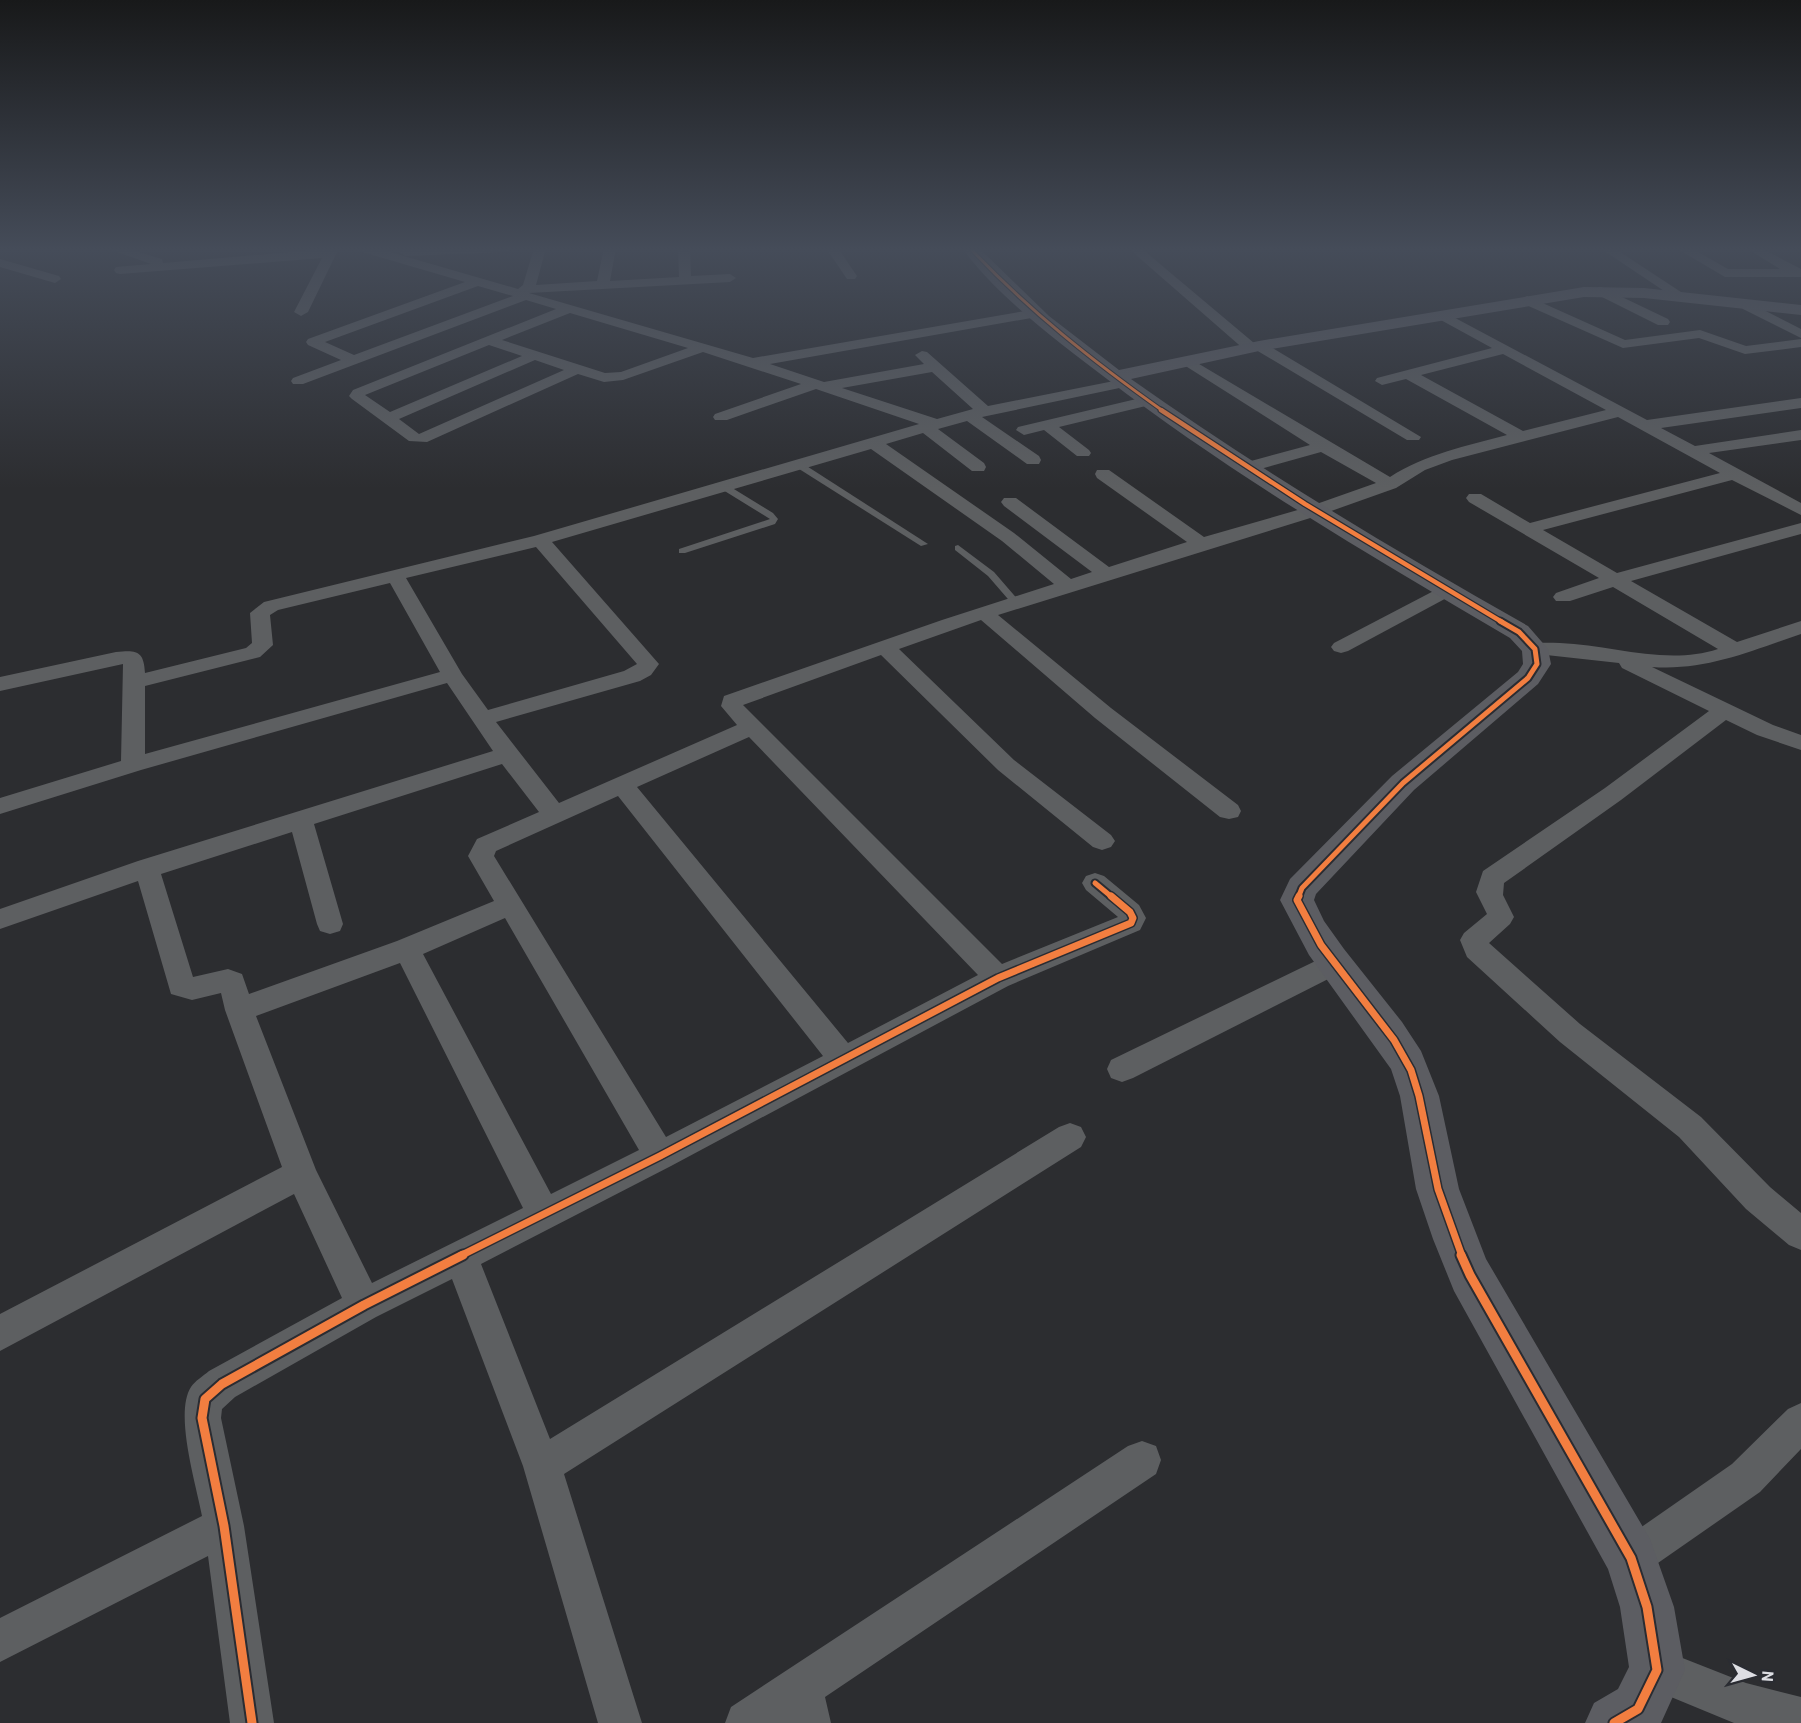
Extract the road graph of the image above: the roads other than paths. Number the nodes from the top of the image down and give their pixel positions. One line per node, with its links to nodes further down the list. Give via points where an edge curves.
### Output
1 (350, 328): 19 (street, via 313,342)
2 (434, 328): 19 (street)
3 (518, 328): 13 (street)
4 (634, 328): 16 (street)
5 (943, 328): 12 (street)
6 (1056, 328): 28 (street)
7 (1232, 328): 15 (street)
8 (1368, 328): 15 (street)
9 (1466, 328): 17 (street)
10 (1588, 328): 14 (street, via 1623,345 1700,334 1745,350)
11 (1780, 328): 14 (street)
12 (903, 335): 20 (street); 22 (street)
13 (488, 340): 18 (street); 33 (street, via 358,393 361,401)
14 (1800, 342)
15 (1255, 347): 21 (street); 39 (street)
16 (701, 348): 20 (street); 23 (street, via 612,378)
17 (1505, 349): 24 (street); 30 (street)
18 (533, 356): 23 (street); 33 (street)
19 (354, 360): 25 (street)
20 (750, 362): 27 (street)
21 (1190, 362): 28 (street); 42 (street)
22 (934, 367): 27 (street); 31 (street)
23 (575, 370): 33 (street, via 425,438 415,438)
24 (1409, 375): 26 (street); 40 (street)
25 (298, 381)
26 (1382, 381)
27 (818, 385): 32 (street); 34 (street)
28 (1130, 387): 31 (street); 35 (street); 48 (street)
29 (1801, 403): 36 (street)
30 (1621, 411): 36 (street); 40 (street)
31 (976, 413): 34 (street); 45 (street)
32 (722, 417)
33 (387, 419)
34 (931, 425): 41 (street); 47 (street)
35 (1047, 425): 37 (street); 44 (street)
36 (1647, 425): 43 (street)
37 (1024, 430)
38 (1801, 435): 43 (street)
39 (1413, 437)
40 (1522, 437): 51 (street, via 1437,459)
41 (874, 443): 46 (street); 67 (street, via 1008,537)
42 (1323, 446): 48 (street); 51 (street)
43 (1692, 451): 50 (street)
44 (1083, 453)
45 (1033, 460)
46 (799, 465): 52 (street); 60 (lane)
47 (978, 467)
48 (1246, 468): 56 (street)
49 (1103, 474): 61 (street)
50 (1734, 474): 55 (street); 57 (street)
51 (1390, 484): 56 (street)
52 (726, 488): 59 (street); 63 (lane, via 770,515 772,522)
53 (1475, 498): 57 (street)
54 (1010, 502): 64 (street)
55 (1801, 510)
56 (1314, 511): 61 (street); 68 (street)
57 (1530, 528): 66 (street)
58 (1801, 528): 66 (street)
59 (540, 540): 65 (street); 82 (street, via 648,664 632,675)
60 (924, 544)
61 (1201, 544): 64 (street)
62 (958, 548): 70 (lane, via 991,574)
63 (682, 551)
64 (1108, 575): 67 (street)
65 (396, 576): 78 (street); 79 (street, via 264,609 260,613 262,645 253,653)
66 (1616, 579): 69 (street); 76 (street)
67 (1069, 587): 70 (street)
68 (1447, 590): 74 (street); 75 (street, via 1520,632)
69 (1563, 597)
70 (1017, 604): 71 (street)
71 (985, 614): 73 (street); 89 (street)
72 (1801, 627): 76 (street)
73 (885, 647): 83 (street, via 736,698 732,706); 92 (street, via 1006,765)
74 (1341, 647)
75 (1535, 649): 77 (street); 99 (street, via 1537,664 1528,678 1403,783 1302,888 1297,900 1305,921)
76 (1735, 650): 77 (street, via 1684,662)
77 (1610, 654): 81 (street)
78 (452, 675): 82 (street); 86 (street)
79 (134, 682): 80 (street, via 134,660 124,657); 86 (street)
80 (0, 684)
81 (1724, 711): 84 (street); 108 (street, via 1492,878 1490,899 1501,916 1474,944 1570,1033 1690,1127 1758,1198)
82 (484, 718): 85 (street)
83 (752, 727): 87 (street); 100 (street)
84 (1801, 743)
85 (507, 754): 90 (street); 91 (street)
86 (133, 765): 88 (street)
87 (621, 784): 90 (street); 102 (street)
88 (0, 806)
89 (1229, 811)
90 (554, 814): 95 (street, via 486,845 482,851 481,856)
91 (301, 821): 93 (street); 97 (street)
92 (1102, 841)
93 (147, 868): 96 (street); 101 (street, via 182,986 196,989 228,980 232,982)
94 (1095, 884): 100 (street, via 1130,912 1131,922)
95 (510, 905): 98 (street); 105 (street)
96 (0, 919)
97 (330, 924)
98 (407, 949): 101 (street); 107 (street)
99 (1334, 963): 103 (street); 116 (street, via 1394,1040 1410,1069 1421,1102 1434,1176 1470,1275)
100 (998, 978): 102 (street)
101 (239, 1010): 106 (street)
102 (843, 1059): 105 (street)
103 (1122, 1069)
104 (1070, 1137): 114 (street)
105 (660, 1156): 107 (street)
106 (301, 1174): 110 (street); 111 (street)
107 (544, 1214): 109 (street)
108 (1801, 1234)
109 (461, 1258): 110 (street); 114 (street)
110 (364, 1305): 115 (street, via 222,1384 205,1399 202,1418)
111 (0, 1333)
112 (1801, 1422): 116 (street, via 1746,1479)
113 (1142, 1460): 119 (street)
114 (542, 1466): 122 (street)
115 (224, 1526): 117 (street); 121 (street)
116 (1631, 1558): 118 (street, via 1647,1607)
117 (0, 1641)
118 (1657, 1670): 120 (street, via 1719,1696); 124 (street, via 1638,1709)
119 (805, 1705): 123 (street)
120 (1801, 1719)
121 (252, 1723)
122 (620, 1723)
123 (747, 1723)
124 (1614, 1723)

